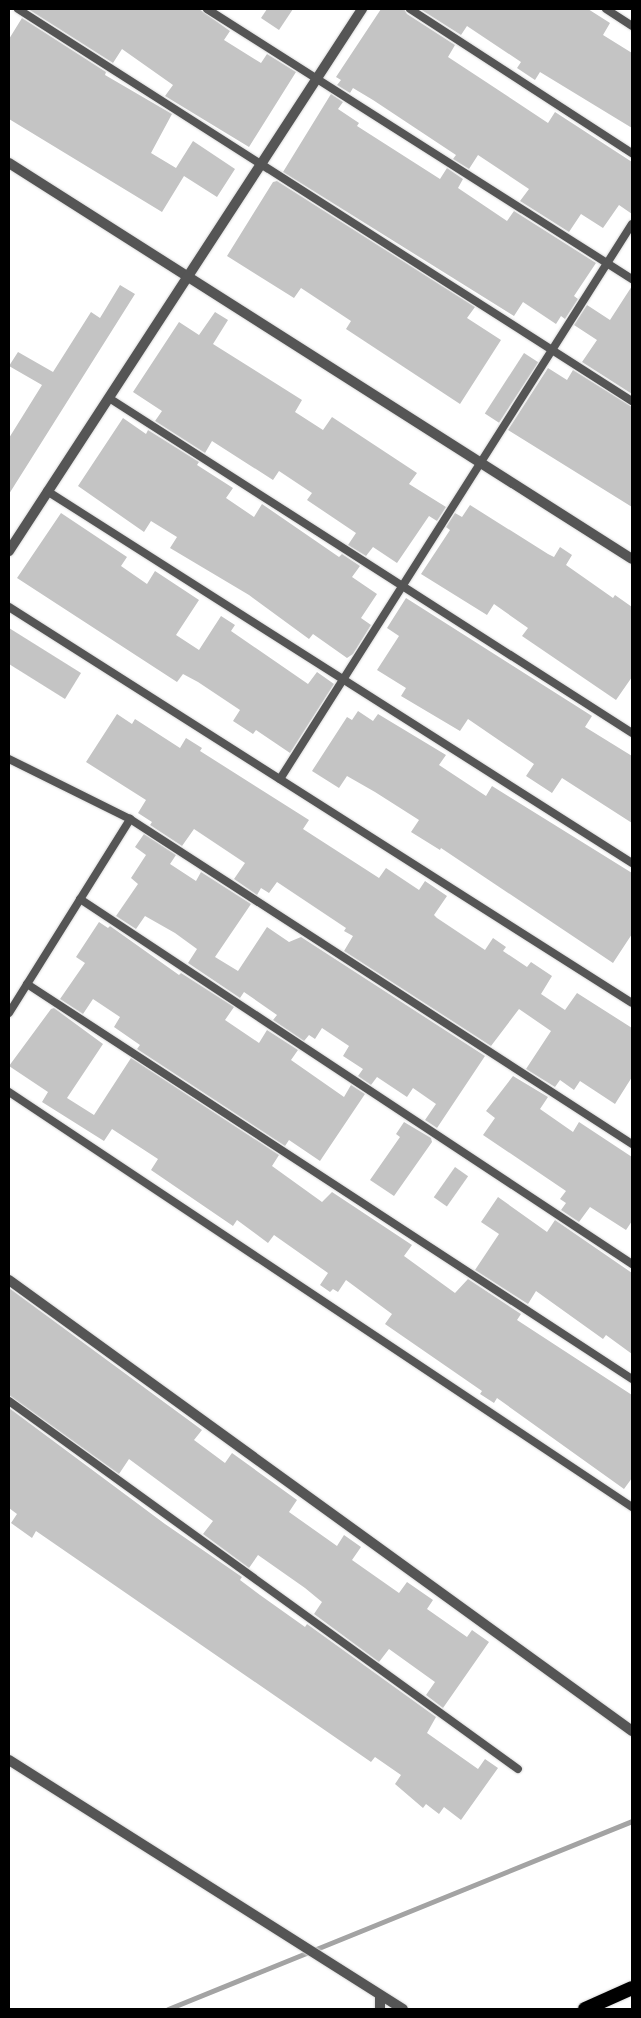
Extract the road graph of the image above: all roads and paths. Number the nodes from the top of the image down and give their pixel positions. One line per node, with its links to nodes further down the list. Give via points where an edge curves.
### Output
1 (18, 9): 10 (lane)
2 (207, 9): 7 (lane)
3 (362, 9): 7 (street)
4 (410, 9): 8 (lane)
5 (606, 9): 6 (lane)
6 (632, 26)
7 (316, 80): 10 (street); 12 (lane)
8 (632, 153)
9 (9, 163): 13 (street)
10 (260, 165): 13 (street); 15 (lane)
11 (632, 224): 12 (lane)
12 (607, 264): 14 (lane); 15 (lane)
13 (187, 278): 16 (street); 18 (street)
14 (632, 279)
15 (552, 350): 17 (lane); 18 (lane)
16 (109, 398): 19 (street); 22 (lane)
17 (632, 401)
18 (481, 463): 21 (street); 22 (lane)
19 (48, 492): 20 (street); 24 (lane)
20 (9, 551)
21 (632, 559)
22 (402, 586): 24 (lane); 25 (lane)
23 (9, 606): 27 (lane)
24 (344, 678): 27 (lane); 29 (lane)
25 (632, 733)
26 (9, 759): 28 (lane)
27 (280, 779): 32 (lane)
28 (130, 819): 30 (lane); 35 (lane)
29 (632, 863)
30 (80, 899): 31 (lane); 36 (lane)
31 (27, 984): 33 (lane); 38 (lane)
32 (632, 1003)
33 (9, 1013)
34 (9, 1092): 40 (lane)
35 (632, 1144)
36 (632, 1264)
37 (9, 1280): 41 (street)
38 (632, 1379)
39 (9, 1401): 43 (lane)
40 (632, 1507)
41 (632, 1731)
42 (9, 1760): 45 (street)
43 (518, 1769)
44 (632, 1988): 48 (highway)
45 (380, 1997): 46 (street); 47 (street)
46 (380, 2009)
47 (404, 2009)
48 (585, 2009)

